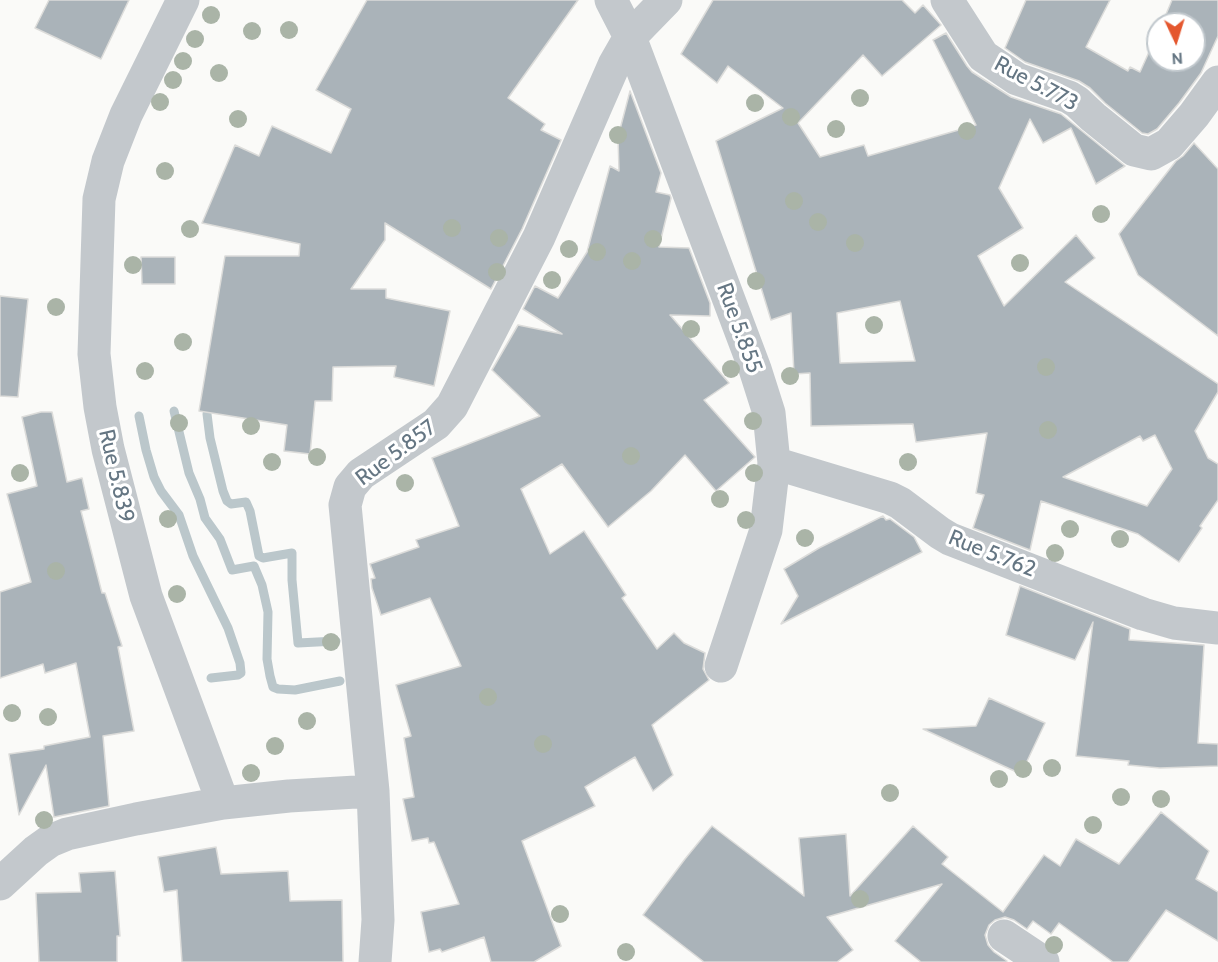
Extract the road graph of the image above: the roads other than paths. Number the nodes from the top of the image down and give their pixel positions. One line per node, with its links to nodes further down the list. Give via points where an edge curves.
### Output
1 (183, 0): 11 (street, Rue 5.839, via 126,115 108,161 99,199 94,354 108,449 146,596)
2 (611, 0): 5 (street, Rue 5.855)
3 (666, 0): 5 (street, Rue 5.857)
4 (947, 0): 6 (street, Rue 5.773, via 983,56 1017,79 1077,102 1134,150 1151,154 1169,144)
5 (630, 37): 7 (street, Rue 5.855, via 755,369 769,413); 10 (street, Rue 5.857, via 539,237 452,406 436,424 361,474 351,487 345,505)
6 (1218, 82)
7 (774, 463): 8 (street, Rue 5.762, via 890,498 950,539 1143,614 1174,623); 9 (street, Rue 5.855, via 766,530)
8 (1218, 628)
9 (721, 666)
10 (373, 791): 11 (street); 14 (street, Rue 5.857, via 378,920)
11 (223, 803): 12 (street, via 67,834 36,851)
12 (0, 884)
13 (1004, 936): 15 (street)
14 (375, 962)
15 (1043, 962)

